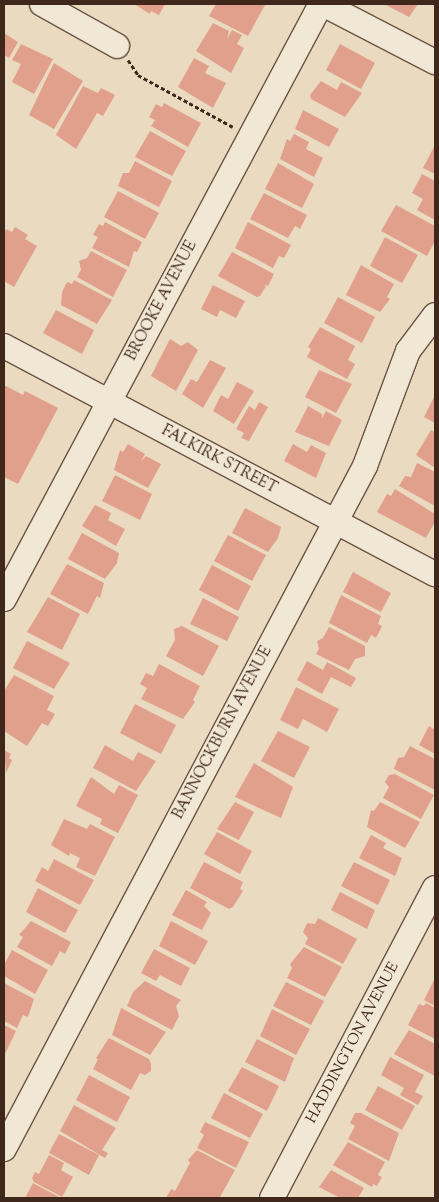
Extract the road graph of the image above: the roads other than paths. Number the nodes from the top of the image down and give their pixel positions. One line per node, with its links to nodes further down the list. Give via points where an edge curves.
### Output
1 (42, 4): 3 (street)
2 (322, 4): 4 (street); 7 (street, BROOKE AVENUE)
3 (117, 46)
4 (435, 62)
5 (435, 315): 8 (street, BANNOCKBURN AVENUE, via 408,351 386,416)
6 (4, 346): 7 (street, FALKIRK STREET)
7 (108, 402): 8 (street, FALKIRK STREET); 10 (street, BROOKE AVENUE)
8 (336, 521): 9 (street, FALKIRK STREET); 12 (street, BANNOCKBURN AVENUE)
9 (435, 574)
10 (4, 599)
11 (435, 888): 13 (street, HADDINGTON AVENUE)
12 (4, 1150)
13 (272, 1198)

